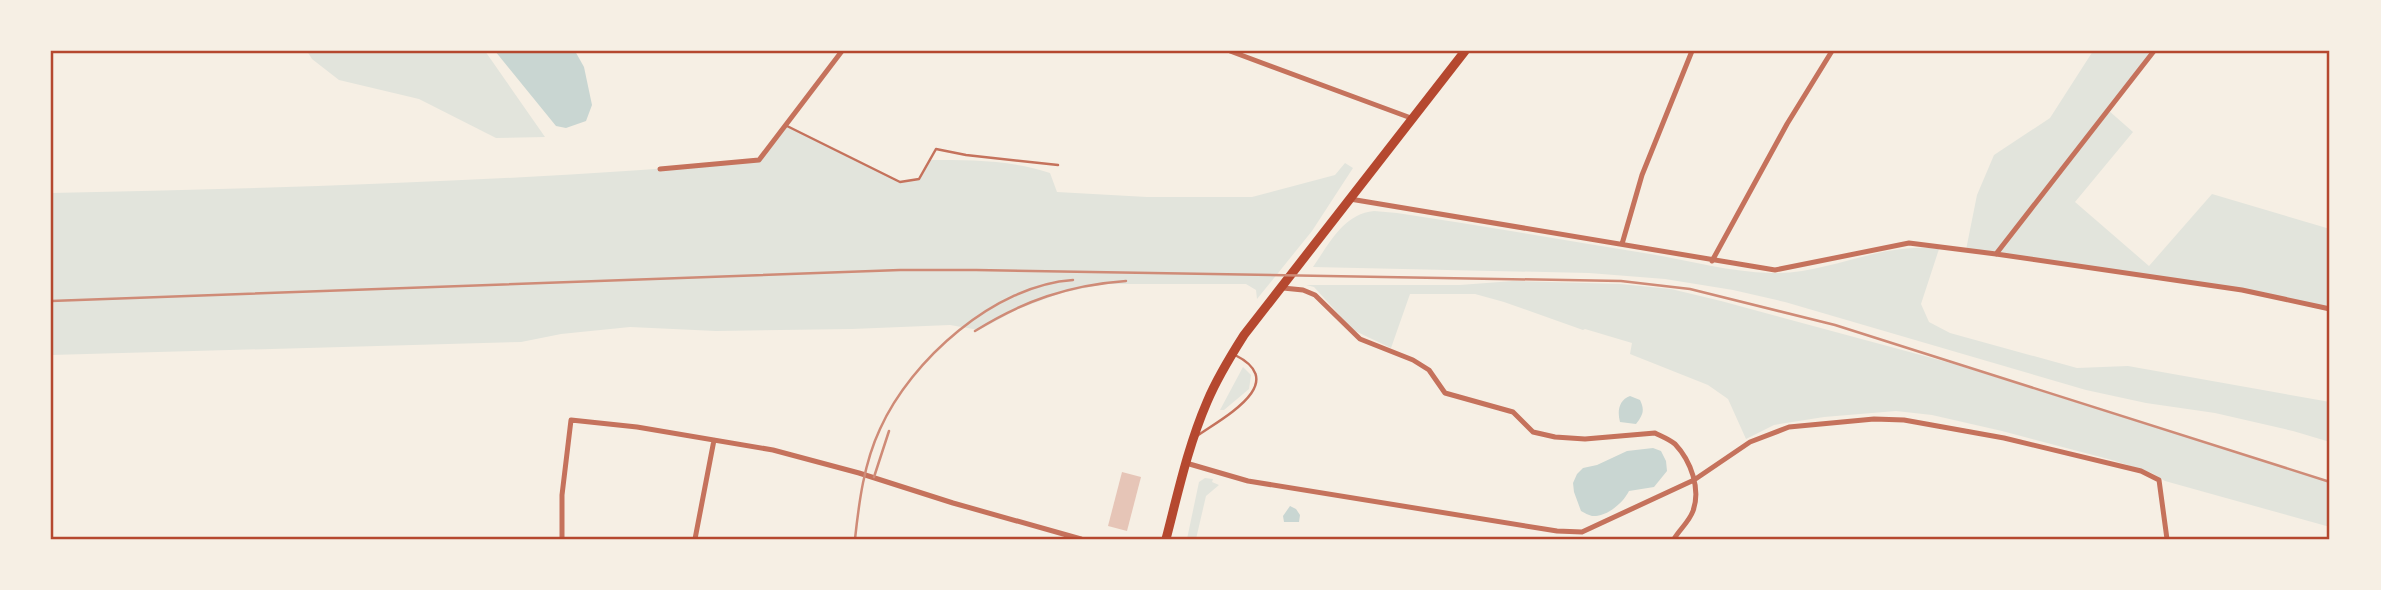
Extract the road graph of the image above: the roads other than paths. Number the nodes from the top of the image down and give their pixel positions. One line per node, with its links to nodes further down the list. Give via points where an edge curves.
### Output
1 (842, 51): 8 (street)
2 (1230, 51): 7 (street)
3 (1465, 51): 7 (highway)
4 (1692, 51): 12 (street, via 1642,175)
5 (1832, 51): 14 (street)
6 (2154, 51): 13 (street)
7 (1411, 118): 11 (highway)
8 (787, 126): 9 (lane, via 900,182 919,179 936,149); 10 (street, via 760,160)
9 (1058, 165)
10 (660, 169)
11 (1349, 199): 12 (street); 15 (highway)
12 (1622, 244): 14 (street)
13 (1996, 254): 14 (street, via 1909,243 1775,270); 16 (street, via 2242,290)
14 (1712, 261)
15 (1283, 288): 17 (highway); 21 (street, via 1315,295 1360,339 1429,370 1445,393 1513,412 1533,432 1555,437 1655,433 1674,444)
16 (2330, 309)
17 (1232, 354): 18 (highway); 18 (lane, via 1253,368 1256,386 1242,404)
18 (1194, 437): 20 (highway)
19 (714, 440): 22 (street, via 571,420); 23 (street); 24 (street, via 853,471)
20 (1186, 463): 21 (street, via 1248,481 1583,532); 25 (highway)
21 (1694, 480): 26 (street, via 1697,498 1692,515); 27 (street, via 1750,442 1789,428 1904,420 2141,471 2159,480)
22 (562, 539)
23 (695, 539)
24 (1081, 539)
25 (1166, 539)
26 (1674, 539)
27 (2167, 539)

